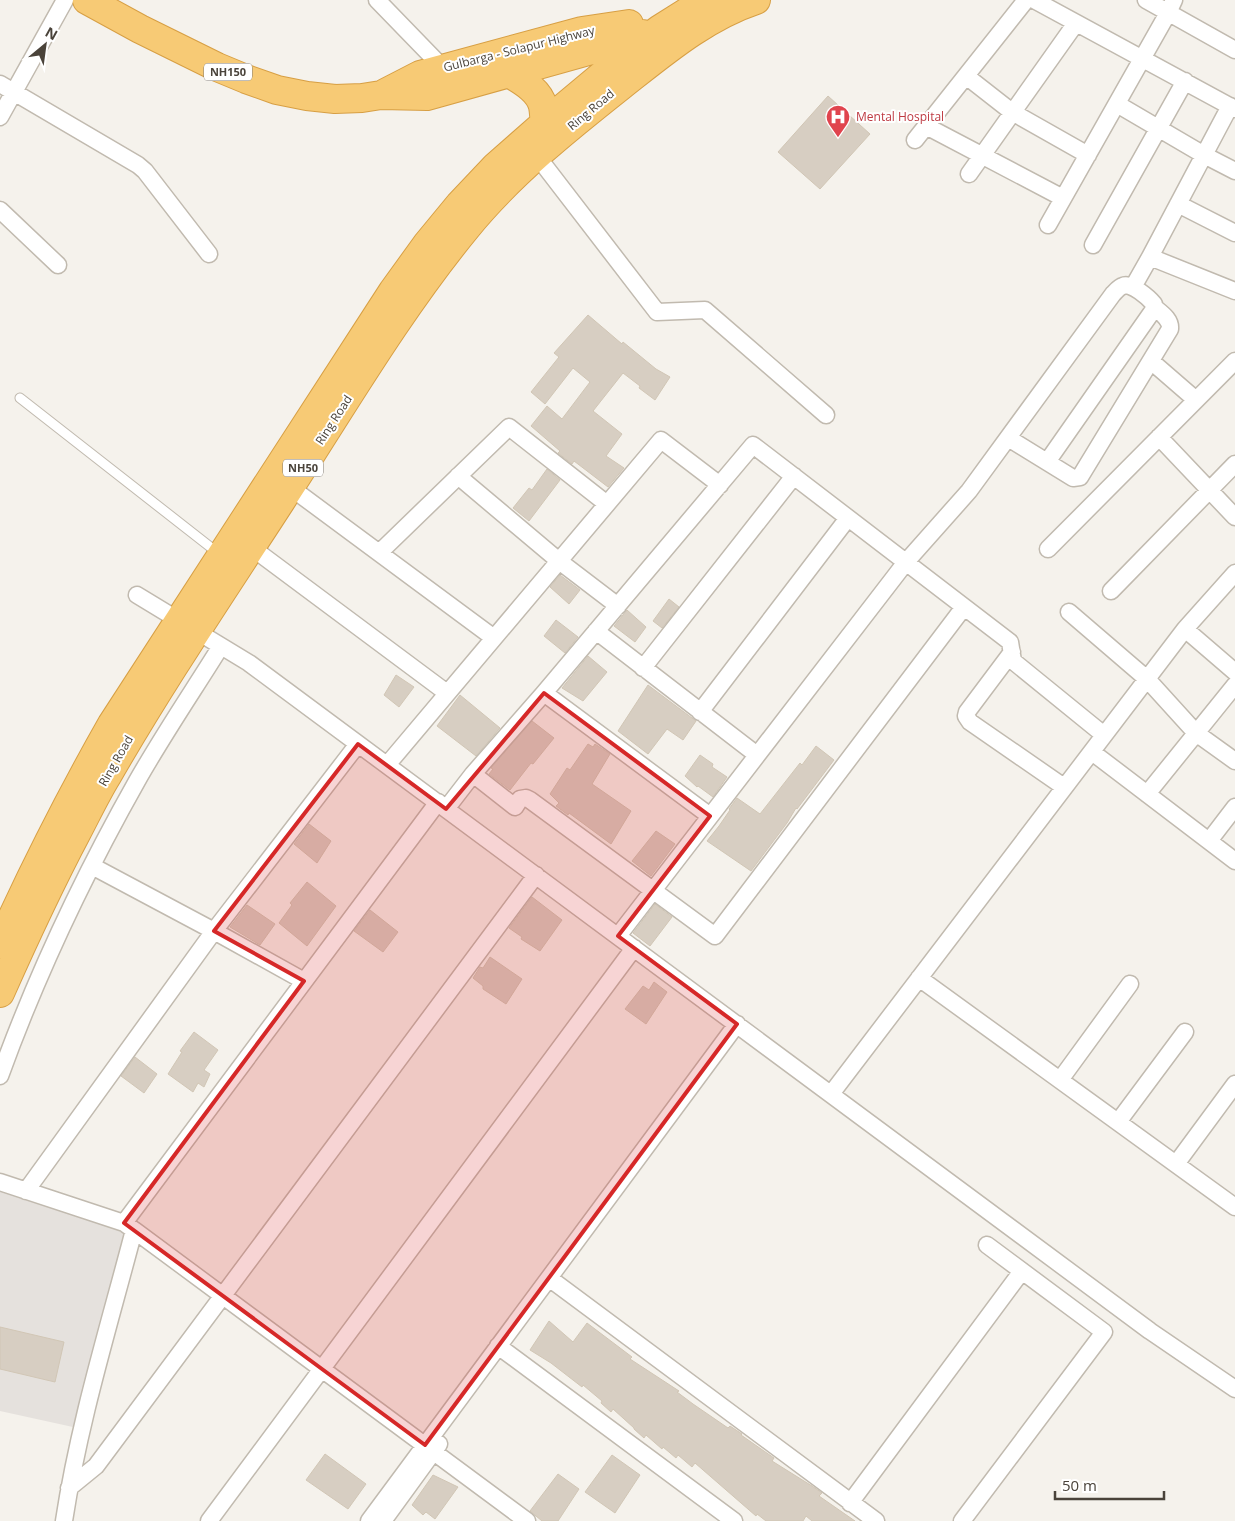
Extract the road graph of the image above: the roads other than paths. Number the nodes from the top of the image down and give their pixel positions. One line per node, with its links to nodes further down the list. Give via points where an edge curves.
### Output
1 (66, 0): 19 (street)
2 (87, 0): 20 (highway, Gulbarga - Solapur Highway / NH150, via 216,67 277,90 335,99)
3 (377, 0): 14 (street)
4 (756, 0): 9 (highway, Ring Road / NH50)
5 (1026, 0): 16 (street)
6 (1034, 0): 10 (street)
7 (1146, 0): 8 (street)
8 (1171, 7): 12 (street); 13 (street)
9 (706, 11): 11 (highway, Gulbarga - Solapur Highway / NH150); 31 (highway, Ring Road / NH50, via 678,40)
10 (1076, 23): 13 (street); 23 (street)
11 (660, 29): 14 (highway, Gulbarga - Solapur Highway / NH150, via 639,22 582,31); 15 (highway, Gulbarga - Solapur Highway / NH150); 25 (highway, Ring Road / NH50)
12 (1235, 50)
13 (1142, 59): 17 (street); 21 (street)
14 (444, 69): 20 (highway, Gulbarga - Solapur Highway / NH150, via 420,75)
15 (509, 73): 20 (highway, Gulbarga - Solapur Highway / NH150, via 427,96); 25 (highway, via 537,95 543,105)
16 (966, 76): 23 (street); 26 (street)
17 (1185, 81): 22 (street); 27 (street)
18 (0, 84): 19 (street)
19 (15, 91): 24 (street); 41 (street, via 138,165)
20 (381, 94)
21 (1116, 104): 27 (street); 29 (street)
22 (1232, 107): 30 (street)
23 (1012, 112): 29 (street); 32 (street)
24 (0, 118)
25 (544, 122): 67 (highway, Ring Road / NH50, via 495,167 427,244)
26 (926, 126): 28 (street); 32 (street)
27 (1158, 129): 30 (street); 40 (street)
28 (915, 140)
29 (1088, 155): 35 (street)
30 (1204, 155): 33 (street); 36 (street)
31 (537, 156): 51 (street, via 657,312 705,310); 59 (highway, Ring Road / NH50, via 474,218 432,273)
32 (981, 156): 34 (street); 35 (street)
33 (1235, 171)
34 (969, 174)
35 (1064, 198): 38 (street)
36 (1178, 204): 39 (street); 42 (street)
37 (0, 210): 43 (street)
38 (1048, 226)
39 (1235, 232)
40 (1093, 246)
41 (209, 254)
42 (1150, 257): 44 (street); 45 (street)
43 (58, 265)
44 (1133, 287): 46 (street, via 1151,300); 53 (street, via 1123,285 1113,294)
45 (1235, 292)
46 (1154, 307): 47 (street, via 1171,324); 54 (street)
47 (1151, 361): 50 (street); 54 (street, via 1080,477 1073,478)
48 (1235, 361): 50 (street)
49 (20, 398): 67 (lane)
50 (1196, 400): 52 (street)
51 (826, 415)
52 (1159, 437): 60 (street); 65 (street)
53 (1008, 438): 54 (street); 69 (street, via 969,491)
54 (1047, 462)
55 (1235, 464): 60 (street)
56 (458, 476): 61 (street, via 509,427); 66 (street); 68 (street)
57 (794, 476): 58 (street, via 753,445); 62 (street); 82 (street)
58 (720, 485): 61 (street, via 661,440); 73 (street)
59 (290, 487): 64 (highway, Ring Road / NH50); 66 (street)
60 (1209, 490): 63 (street); 71 (street)
61 (607, 504): 68 (street)
62 (848, 518): 69 (street); 88 (street)
63 (1235, 518)
64 (251, 547): 76 (highway, Ring Road / NH50); 87 (street)
65 (1048, 549)
66 (379, 553): 79 (street)
67 (221, 555): 76 (highway, Ring Road / NH50)
68 (559, 561): 73 (street); 79 (street)
69 (906, 562): 74 (street); 93 (street)
70 (1235, 573): 77 (street)
71 (1111, 592)
72 (137, 595): 76 (street)
73 (618, 606): 78 (street)
74 (964, 606): 81 (street, via 1010,642); 106 (street, via 715,936)
75 (1069, 612): 84 (street)
76 (188, 626): 80 (street); 109 (highway, Ring Road / NH50, via 112,724 32,874); 114 (highway, Ring Road / NH50, via 170,671 105,779 31,922)
77 (1185, 630): 83 (street); 84 (street)
78 (596, 631): 82 (street); 86 (street)
79 (494, 638): 87 (street)
80 (221, 646): 91 (street, via 249,662); 104 (street, via 138,780)
81 (1012, 652): 90 (street, via 1013,661); 97 (street, via 967,712 967,720)
82 (643, 668): 88 (street)
83 (1235, 672)
84 (1147, 679): 89 (street); 90 (street)
85 (1235, 685): 89 (street)
86 (544, 693): 96 (street); 101 (street)
87 (447, 694): 95 (street)
88 (700, 712): 93 (street)
89 (1196, 733): 94 (street); 98 (street)
90 (1104, 735): 92 (street)
91 (358, 744): 95 (street); 107 (street)
92 (1092, 752): 97 (street); 98 (street)
93 (757, 755): 101 (street)
94 (1235, 761)
95 (387, 765): 99 (street)
96 (473, 774): 99 (street); 106 (street, via 515,807 520,799 530,800)
97 (1064, 788): 111 (street)
98 (1147, 794): 102 (street)
99 (442, 806): 105 (street); 112 (street)
100 (1235, 807): 102 (street)
101 (710, 816): 106 (street)
102 (1209, 841): 103 (street)
103 (1235, 861)
104 (92, 866): 107 (street); 117 (street, via 53,946)
105 (536, 875): 108 (street); 130 (street)
106 (652, 891): 108 (street)
107 (214, 931): 112 (street); 124 (street)
108 (618, 936): 110 (street)
109 (0, 944)
110 (634, 948): 115 (street); 132 (street)
111 (919, 978): 118 (street); 120 (street)
112 (304, 981): 126 (street)
113 (1130, 984): 118 (street)
114 (0, 993)
115 (742, 1028): 120 (street); 129 (street)
116 (1185, 1032): 121 (street)
117 (0, 1076)
118 (1060, 1080): 121 (street)
119 (1235, 1084): 122 (street)
120 (831, 1094): 133 (street, via 1150,1331)
121 (1118, 1122): 122 (street)
122 (1176, 1164): 125 (street)
123 (0, 1182): 124 (street)
124 (26, 1191): 126 (street)
125 (1235, 1207)
126 (129, 1227): 130 (street); 135 (street)
127 (987, 1244): 128 (street)
128 (1022, 1271): 136 (street); 144 (street, via 1104,1332)
129 (553, 1281): 131 (street); 136 (street)
130 (222, 1296): 132 (street); 135 (street, via 96,1466)
131 (503, 1350): 134 (street); 142 (street)
132 (322, 1369): 134 (street); 138 (street)
133 (1235, 1389)
134 (429, 1449): 139 (street); 140 (street); 141 (street)
135 (69, 1488): 137 (street)
136 (850, 1503): 143 (street)
137 (64, 1521)
138 (209, 1521)
139 (368, 1521)
140 (383, 1521)
141 (527, 1521)
142 (734, 1521)
143 (876, 1521)
144 (962, 1521)

